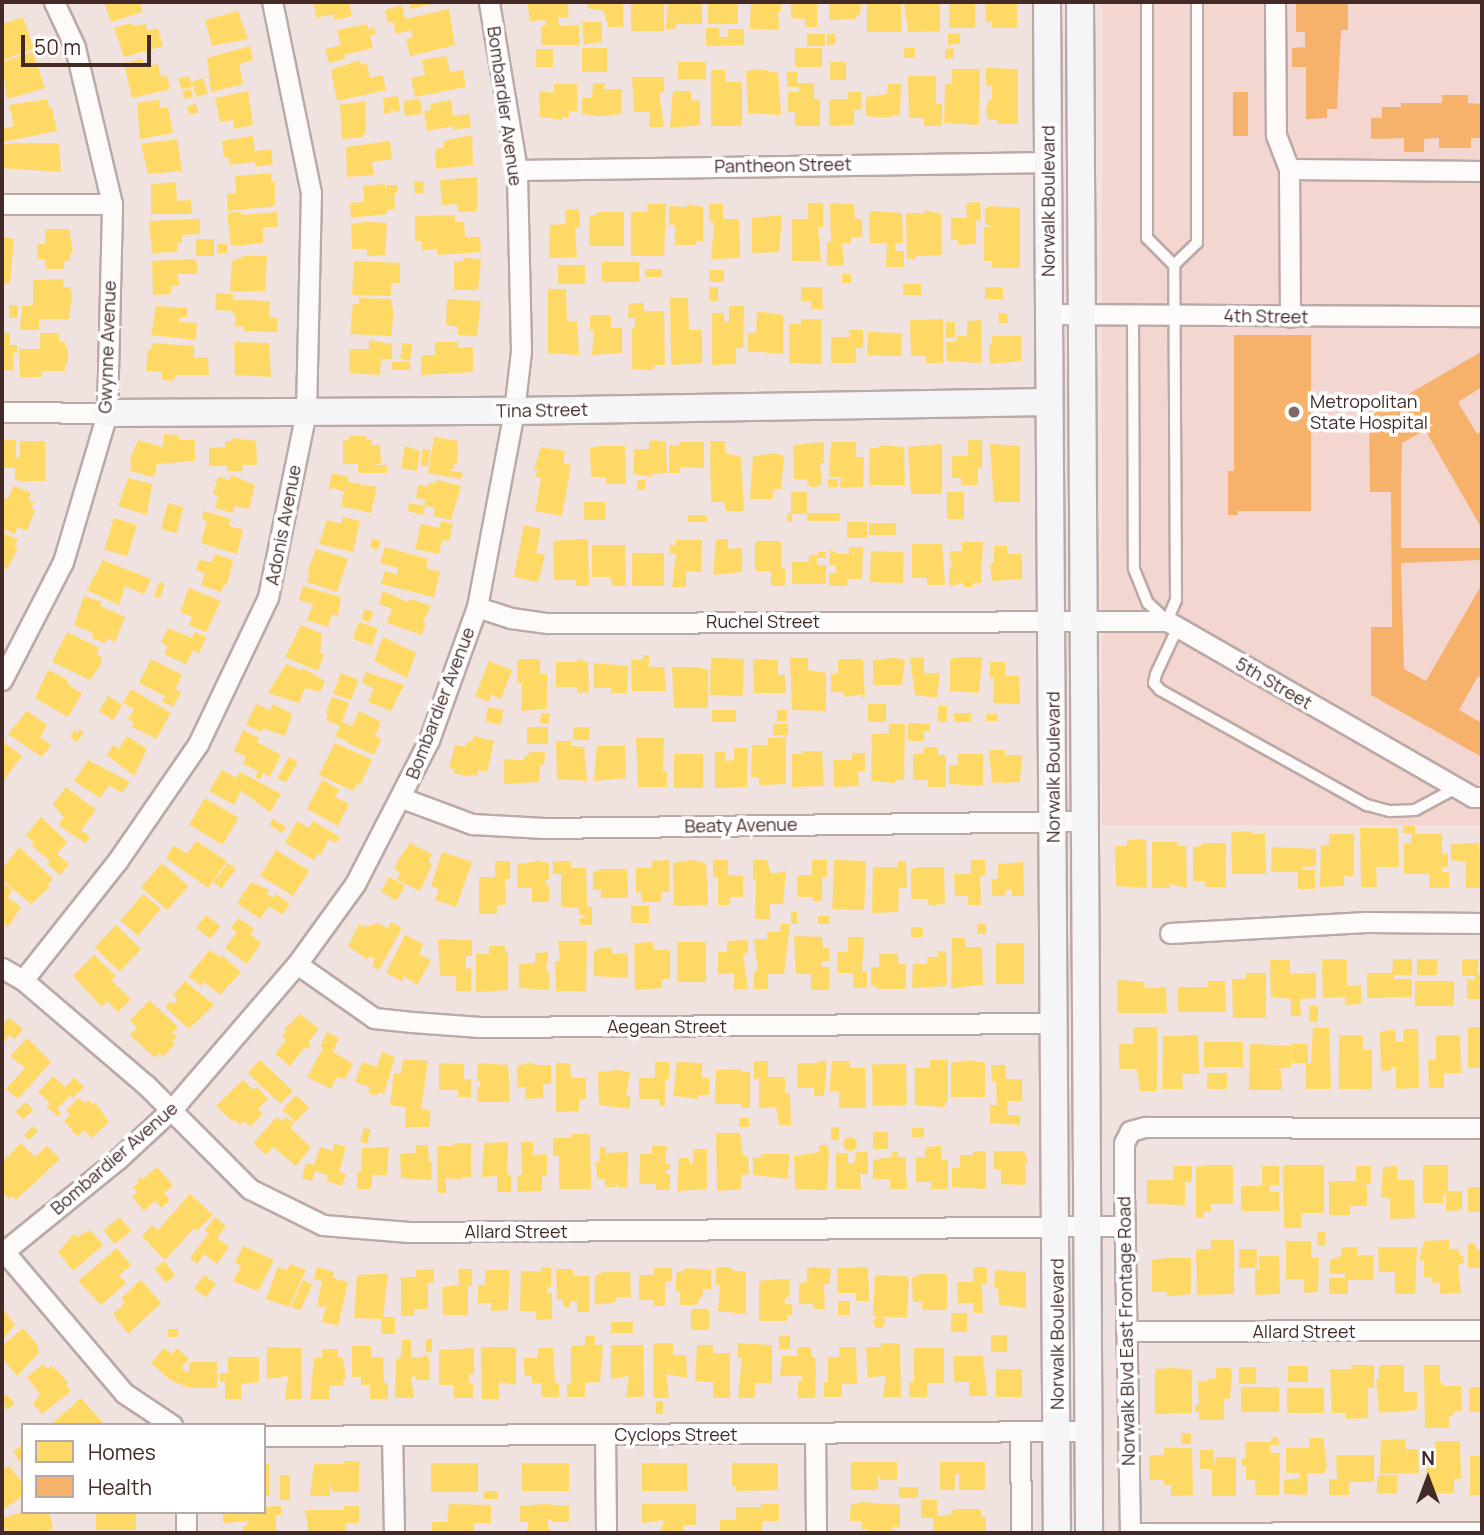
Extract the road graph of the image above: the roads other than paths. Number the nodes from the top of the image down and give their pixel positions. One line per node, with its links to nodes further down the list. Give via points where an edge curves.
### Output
1 (54, 2): 14 (street, Gwynne Avenue, via 75,47)
2 (272, 2): 26 (street, Adonis Avenue, via 311,192)
3 (489, 2): 11 (street, Bombardier Avenue)
4 (1047, 2): 9 (main road, Norwalk Boulevard)
5 (1080, 2): 17 (main road, Norwalk Boulevard)
6 (1147, 2): 15 (lane, via 1147,238)
7 (1197, 2): 15 (lane, via 1197,243)
8 (1275, 2): 10 (street, via 1276,135)
9 (1048, 162): 11 (street, Pantheon Street); 16 (main road, Norwalk Boulevard)
10 (1289, 169): 12 (street); 21 (street)
11 (517, 170): 24 (street, Bombardier Avenue, via 521,351)
12 (1482, 171)
13 (2, 204): 14 (street)
14 (112, 204): 27 (street, Gwynne Avenue)
15 (1174, 265): 19 (lane)
16 (1049, 314): 17 (street, 4th Street); 23 (main road, Norwalk Boulevard)
17 (1082, 314): 18 (street, 4th Street); 22 (main road, Norwalk Boulevard)
18 (1133, 315): 19 (street, 4th Street); 31 (lane, via 1134,569 1148,604)
19 (1174, 315): 21 (street, 4th Street); 31 (lane, via 1176,600)
20 (1482, 316): 21 (street, 4th Street)
21 (1290, 317)
22 (1082, 401): 23 (street, Tina Street); 29 (main road, Norwalk Boulevard)
23 (1049, 402): 24 (main road, Tina Street); 30 (main road, Norwalk Boulevard)
24 (514, 411): 26 (main road, Tina Street); 28 (street, Bombardier Avenue)
25 (2, 412): 27 (street, Tina Street)
26 (306, 412): 27 (main road, Tina Street); 42 (street, Adonis Avenue, via 268,597 198,744 118,860)
27 (107, 413): 32 (street, Gwynne Avenue, via 63,562)
28 (477, 607): 30 (street, Ruchel Street, via 511,618 548,622); 35 (street, Bombardier Avenue, via 429,740)
29 (1084, 619): 30 (street, 5th Street); 31 (street, 5th Street); 37 (main road, Norwalk Boulevard)
30 (1052, 620): 36 (main road, Norwalk Boulevard)
31 (1172, 624): 33 (street, 5th Street); 33 (lane, via 1154,683 1160,690 1367,805 1390,811 1415,810)
32 (4, 670)
33 (1457, 788): 34 (street, 5th Street)
34 (1482, 797)
35 (402, 798): 36 (street, Beaty Avenue, via 472,824 544,828); 40 (street, Bombardier Avenue, via 355,884)
36 (1053, 821): 37 (street, Beaty Avenue); 43 (main road, Norwalk Boulevard)
37 (1084, 821): 47 (main road, Norwalk Boulevard)
38 (1482, 923): 39 (street, via 1366,922)
39 (1170, 933)
40 (297, 964): 43 (street, Aegean Street, via 374,1018 412,1022 480,1027); 44 (street, Bombardier Avenue)
41 (2, 968): 42 (street, Allard Street)
42 (23, 979): 44 (street, Allard Street)
43 (1054, 1023): 46 (main road, Norwalk Boulevard)
44 (173, 1108): 46 (street, Allard Street, via 250,1189 323,1225 409,1232); 49 (street, Bombardier Avenue, via 118,1159)
45 (1482, 1128): 48 (street, Norwalk Blvd East Frontage Road, via 1145,1127 1130,1131 1124,1143)
46 (1056, 1226): 47 (street, Allard Street); 55 (main road, Norwalk Boulevard)
47 (1086, 1226): 48 (street, Allard Street); 53 (main road, Norwalk Boulevard)
48 (1125, 1226): 51 (street, Norwalk Blvd East Frontage Road)
49 (2, 1251): 52 (street, via 124,1393)
50 (1482, 1330): 51 (street, Allard Street)
51 (1126, 1331): 69 (street, Norwalk Blvd East Frontage Road)
52 (169, 1423)
53 (1088, 1431): 55 (street, Cyclops Street); 68 (main road, Norwalk Boulevard)
54 (1020, 1432): 55 (street, Cyclops Street); 57 (street, Cyclops Street); 66 (street)
55 (1057, 1432): 67 (main road, Norwalk Boulevard)
56 (605, 1434): 57 (street, Cyclops Street); 59 (street, Cyclops Street); 64 (street)
57 (815, 1435): 65 (street)
58 (266, 1436): 59 (street, Cyclops Street)
59 (392, 1436): 63 (street)
60 (186, 1514): 62 (street)
61 (1482, 1532): 69 (street)
62 (186, 1533)
63 (394, 1533)
64 (606, 1533)
65 (816, 1533)
66 (1021, 1533)
67 (1057, 1533)
68 (1089, 1533)
69 (1130, 1533)

